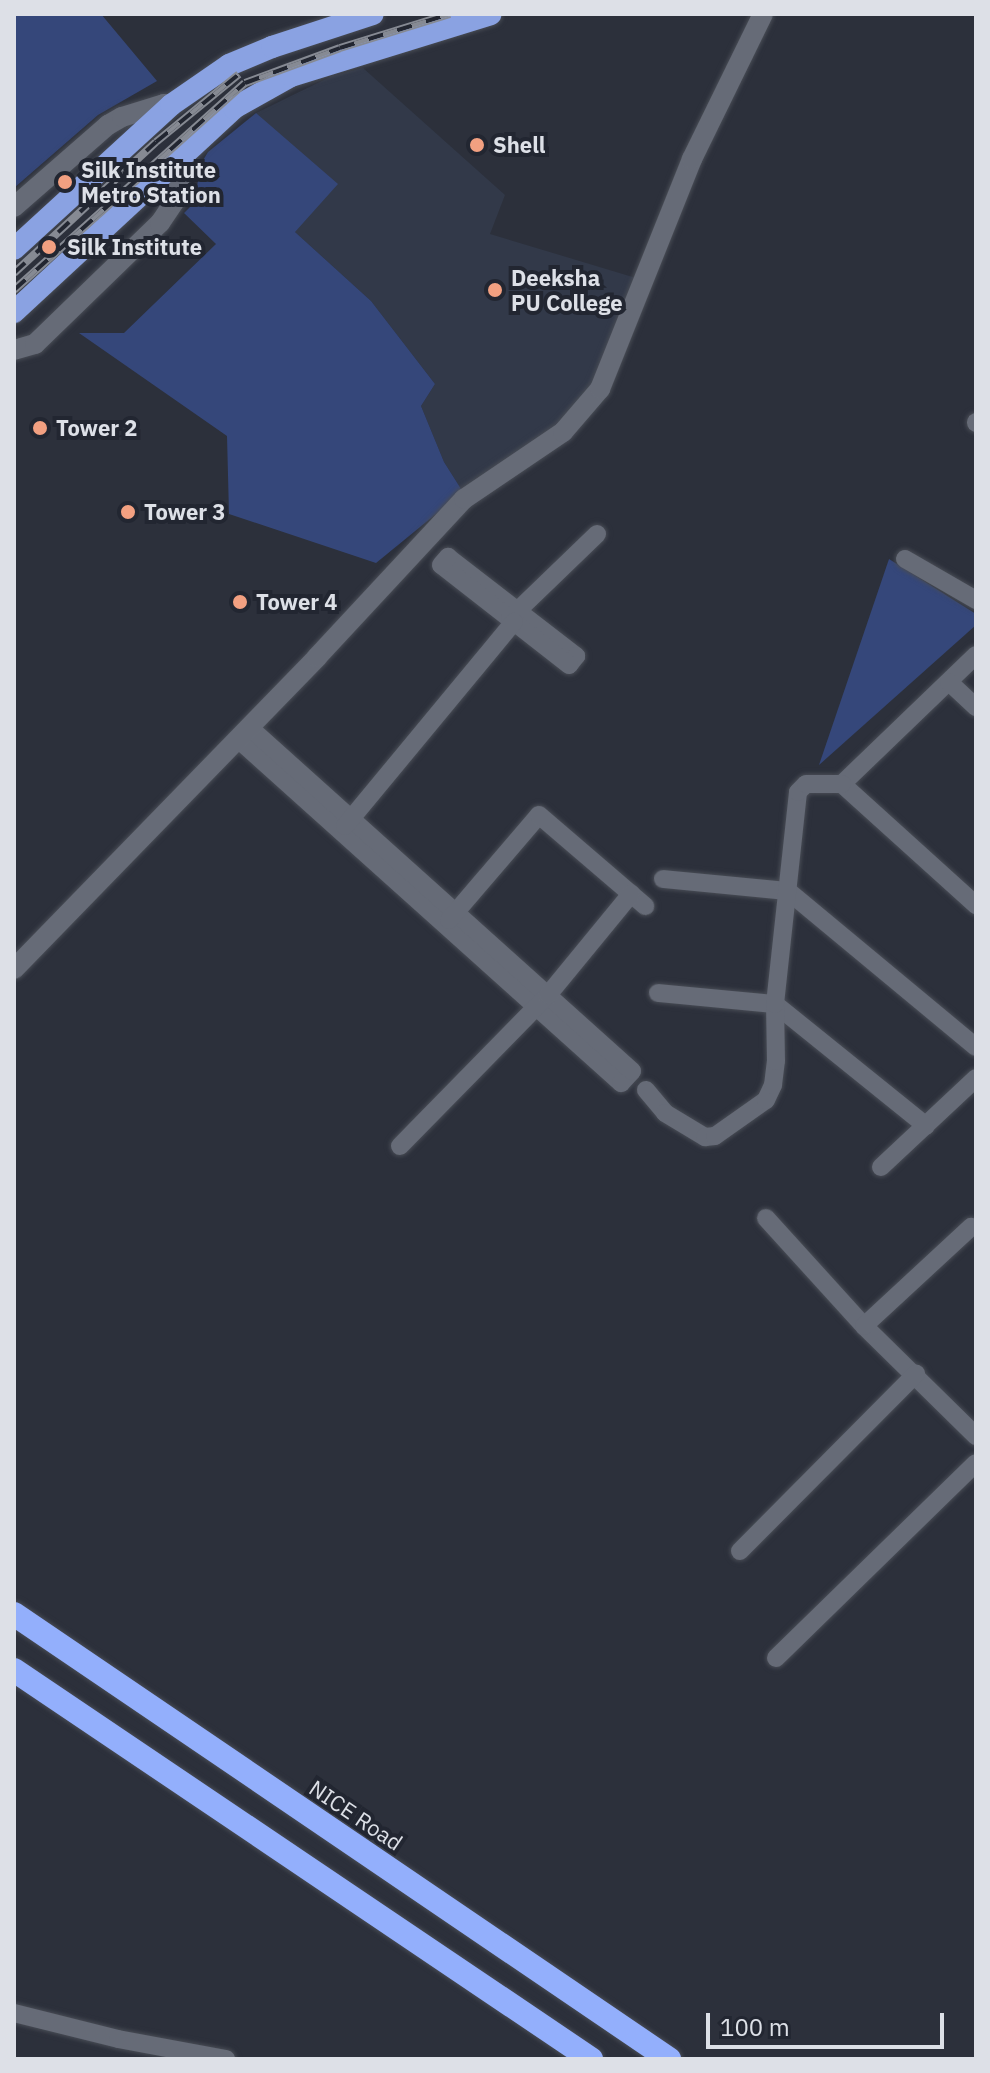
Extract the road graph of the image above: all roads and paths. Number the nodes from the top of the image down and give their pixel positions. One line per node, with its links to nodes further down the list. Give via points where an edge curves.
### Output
1 (373, 14): 4 (highway, via 229,65)
2 (491, 14): 5 (highway, via 291,76 234,108)
3 (763, 14): 16 (street, via 692,159 600,389 563,432 464,499)
4 (171, 105): 6 (street, via 108,125); 7 (highway)
5 (183, 154): 8 (highway); 9 (street, via 174,202 160,223 35,344)
6 (14, 207)
7 (14, 249)
8 (14, 312)
9 (14, 350)
10 (597, 534): 18 (street, via 514,617)
11 (905, 559): 12 (street)
12 (976, 600)
13 (976, 655): 14 (street)
14 (949, 682): 15 (street); 17 (street)
15 (976, 707)
16 (244, 733): 18 (street); 23 (street)
17 (842, 784): 20 (street, via 806,784 798,792); 21 (street)
18 (346, 825): 22 (street)
19 (663, 879): 20 (street)
20 (788, 891): 26 (street); 27 (street)
21 (976, 905)
22 (450, 918): 25 (street); 25 (street, via 539,815 638,900)
23 (14, 969)
24 (658, 993): 26 (street)
25 (542, 1001): 25 (street, via 632,1071 621,1083); 31 (street)
26 (775, 1004): 29 (street, via 773,1085 766,1100 715,1136 705,1137 665,1113); 30 (street)
27 (976, 1047)
28 (976, 1078): 30 (street)
29 (646, 1090)
30 (926, 1126): 32 (street)
31 (400, 1146)
32 (881, 1167)
33 (766, 1218): 35 (street)
34 (971, 1227): 35 (street)
35 (864, 1326): 36 (street)
36 (916, 1374): 37 (street); 39 (street)
37 (976, 1435)
38 (976, 1463): 41 (street)
39 (740, 1551)
40 (14, 1614): 46 (highway, NICE Road)
41 (776, 1658)
42 (14, 1670): 45 (highway)
43 (14, 2013): 44 (street)
44 (226, 2059)
45 (591, 2059)
46 (669, 2059)

